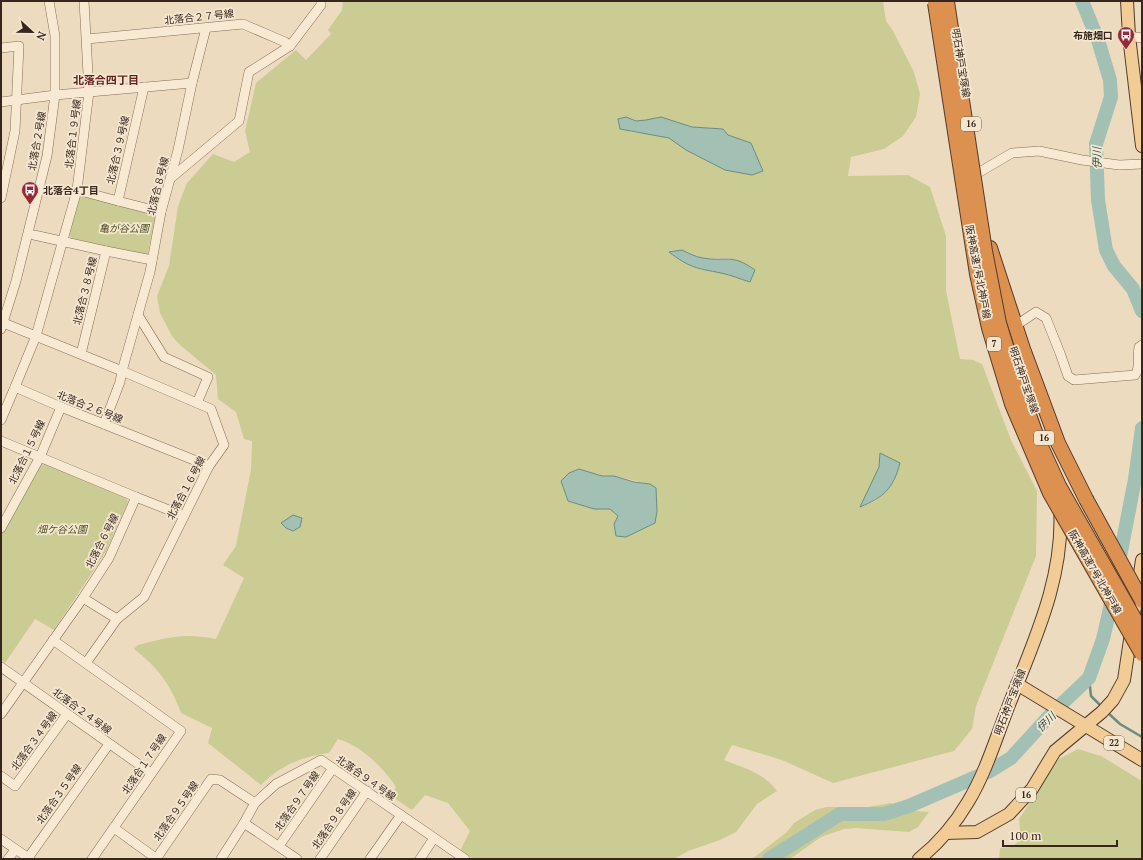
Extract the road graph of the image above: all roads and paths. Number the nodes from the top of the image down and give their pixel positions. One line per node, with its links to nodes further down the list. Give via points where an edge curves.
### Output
1 (49, 1): 17 (street, 北落合２号線, via 55,36)
2 (84, 1): 11 (street, 北落合１９号線)
3 (321, 1): 12 (street, via 321,5)
4 (935, 1): 60 (highway, 阪神高速7号北神戸線 / 7, bridge, via 977,274 989,328 1012,404 1050,493)
5 (947, 1): 58 (highway, 阪神高速7号北神戸線 / 7, bridge, via 985,251 999,323 1016,379 1038,440 1059,486)
6 (952, 1): 25 (main road, 明石神戸宝塚線 / 16)
7 (1129, 3): 9 (main road)
8 (206, 28): 11 (street, 北落合２７号線); 12 (street, 北落合２７号線, via 243,24); 14 (street, 北落合８号線)
9 (1129, 36): 10 (street); 20 (main road)
10 (1142, 38)
11 (87, 39): 16 (street, 北落合１９号線)
12 (290, 46): 26 (street, via 249,72 239,121)
13 (1, 48): 18 (street, via 19,46)
14 (192, 83): 15 (street); 26 (street, 北落合８号線)
15 (144, 87): 16 (street); 29 (street, 北落合３９号線)
16 (89, 92): 17 (street); 27 (street, 北落合１９号線)
17 (55, 95): 18 (street); 37 (street, 北落合２号線, via 47,156 16,281)
18 (18, 100): 19 (street); 22 (street)
19 (1, 102)
20 (1141, 123): 21 (main road)
21 (1142, 146)
22 (11, 154): 23 (street); 28 (street)
23 (1, 156)
24 (1142, 164): 25 (street, via 1119,165 1039,151 1012,153)
25 (978, 173): 33 (main road, 明石神戸宝塚線 / 16)
26 (171, 178): 30 (street, 北落合８号線)
27 (77, 190): 29 (street, 北落合３９号線); 32 (street, 北落合１９号線)
28 (1, 198)
29 (118, 201): 30 (street)
30 (161, 212): 35 (street, 北落合８号線)
31 (34, 235): 32 (street, 北落合３８号線)
32 (63, 242): 34 (street, 北落合３８号線); 39 (street, 北落合１９号線)
33 (990, 248): 38 (highway); 64 (main road, 明石神戸宝塚線 / 16, via 1002,310 1020,374 1056,476 1060,509 1059,544 1050,597)
34 (106, 251): 35 (street); 41 (street, 北落合３８号線)
35 (152, 260): 36 (street, 北落合８号線)
36 (138, 316): 42 (street, 北落合８号線); 44 (street, via 164,357 208,377)
37 (2, 324): 39 (street)
38 (1015, 326): 40 (street, via 1036,312 1046,318 1068,376 1074,380 1135,376 1139,371); 56 (highway, bridge, via 1058,443)
39 (36, 336): 41 (street); 43 (street)
40 (1141, 346)
41 (81, 354): 42 (street)
42 (122, 372): 44 (street, 北落合１６号線); 47 (street, 北落合８号線)
43 (15, 387): 45 (street, 北落合２６号線); 46 (street)
44 (197, 403): 50 (street, 北落合１６号線, via 211,409 224,446)
45 (61, 407): 47 (street, 北落合２６号線); 49 (street, 北落合１５号線)
46 (1, 420)
47 (104, 424): 50 (street, 北落合２６号線)
48 (1, 441): 49 (street)
49 (40, 457): 51 (street); 53 (street, 北落合１５号線)
50 (210, 466): 52 (street, 北落合１６号線)
51 (136, 497): 52 (street); 55 (street, 北落合６号線, via 109,558)
52 (184, 516): 57 (street, 北落合１６号線, via 144,597)
53 (1, 528)
54 (1142, 560): 67 (main road, 16, via 1124,680 1113,700)
55 (83, 598): 57 (street); 59 (street, 北落合６号線)
56 (1142, 601)
57 (117, 619): 61 (street, 北落合１６号線)
58 (1142, 632)
59 (54, 640): 61 (street, 北落合１７号線); 63 (street, 北落合６号線)
60 (1142, 654)
61 (86, 663): 71 (street, 北落合１７号線, via 181,731)
62 (1, 667): 63 (street, 北落合２４号線)
63 (24, 683): 65 (street, 北落合６号線); 66 (street, 北落合２４号線)
64 (1017, 684): 67 (main road, 22); 78 (main road, 明石神戸宝塚線 / 16, via 976,787)
65 (1, 714)
66 (67, 714): 68 (street, 北落合２４号線); 72 (street, 北落合３４号線, via 15,786)
67 (1085, 726): 69 (main road, 22); 78 (main road, 16, via 1055,751 1032,788 1009,814 977,832)
68 (109, 744): 71 (street, 北落合２４号線); 83 (street, 北落合３５号線)
69 (1142, 760)
70 (333, 768): 73 (street, 北落合９４号線); 74 (street, 北落合９４号線, via 321,760 276,784); 81 (street, 北落合９７号線)
71 (151, 774): 77 (street, 北落合１７号線)
72 (1, 776)
73 (366, 791): 75 (street, 北落合９４号線); 89 (street, 北落合９８号線)
74 (255, 803): 76 (street); 86 (street, 北落合９５号線, via 220,780 211,779)
75 (402, 816): 79 (street, 北落合９４号線); 90 (street)
76 (244, 823): 81 (street); 87 (street)
77 (114, 828): 85 (street, 北落合１７号線); 86 (street)
78 (946, 833): 93 (main road, 明石神戸宝塚線 / 16)
79 (434, 838): 91 (street); 92 (street, 北落合９４号線)
80 (1, 839): 82 (street)
81 (278, 846): 88 (street)
82 (15, 850): 83 (street); 84 (street)
83 (29, 858)
84 (8, 859)
85 (92, 859)
86 (157, 859)
87 (221, 859)
88 (298, 859)
89 (320, 859)
90 (370, 859)
91 (420, 859)
92 (465, 859)
93 (919, 859)

